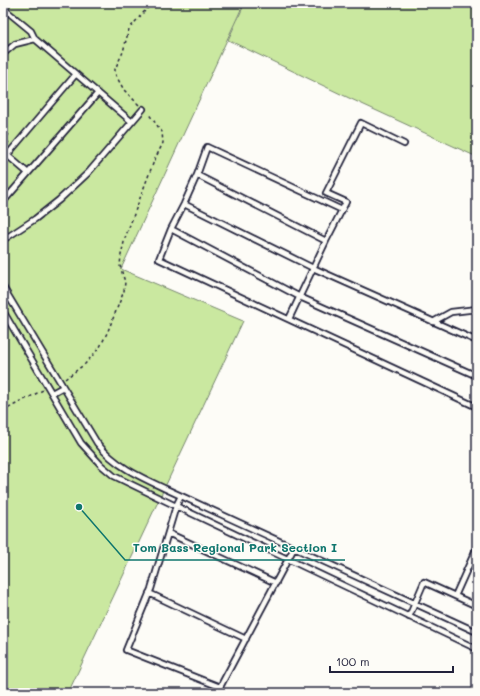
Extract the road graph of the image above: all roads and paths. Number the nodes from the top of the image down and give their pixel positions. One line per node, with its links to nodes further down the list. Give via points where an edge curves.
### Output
1 (152, 3): 7 (path, via 129,29 115,70 124,90)
2 (3, 8): 3 (lane, via 31,31)
3 (35, 39): 4 (lane, via 15,44); 5 (lane)
4 (3, 54)
5 (76, 74): 6 (lane); 13 (lane)
6 (98, 92): 8 (lane); 15 (lane)
7 (144, 109): 8 (lane); 32 (path, via 162,132 163,143 120,255 124,291 100,347 85,364)
8 (132, 122): 21 (lane, via 88,173 60,200)
9 (10, 133): 10 (path)
10 (4, 138): 11 (path); 13 (path)
11 (3, 141)
12 (404, 144): 19 (lane, via 361,123 326,193 346,202)
13 (14, 147): 14 (lane)
14 (5, 157): 15 (lane)
15 (28, 173): 17 (lane)
16 (197, 175): 18 (lane); 19 (lane, via 207,147); 22 (lane)
17 (3, 202)
18 (184, 204): 20 (lane); 23 (lane)
19 (342, 210): 22 (lane)
20 (171, 229): 25 (lane); 28 (lane, via 159,259)
21 (3, 240)
22 (326, 241): 23 (lane)
23 (313, 268): 25 (lane); 29 (lane)
24 (3, 287): 32 (lane)
25 (300, 297): 28 (lane); 31 (lane)
26 (477, 309): 29 (lane, via 450,312)
27 (3, 311): 33 (lane)
28 (289, 319): 36 (lane)
29 (433, 322): 30 (lane)
30 (477, 341)
31 (477, 376)
32 (60, 382): 34 (lane)
33 (49, 387): 35 (lane); 37 (path)
34 (63, 387): 35 (lane); 38 (lane, via 105,453 127,470)
35 (52, 393): 39 (lane, via 81,443 101,466 114,476)
36 (477, 407)
37 (3, 411)
38 (181, 496): 39 (lane); 42 (lane)
39 (176, 506): 40 (lane); 43 (lane)
40 (168, 533): 44 (lane); 45 (lane)
41 (477, 547): 46 (lane)
42 (294, 548): 43 (lane); 47 (lane)
43 (288, 560): 44 (lane); 49 (lane)
44 (276, 583): 51 (lane)
45 (149, 593): 51 (lane); 51 (lane, via 126,650 220,687)
46 (455, 596): 47 (lane, via 424,582); 48 (lane)
47 (416, 603): 49 (lane); 50 (lane)
48 (477, 606)
49 (409, 617): 52 (lane)
50 (477, 632)
51 (246, 639)
52 (477, 649)

